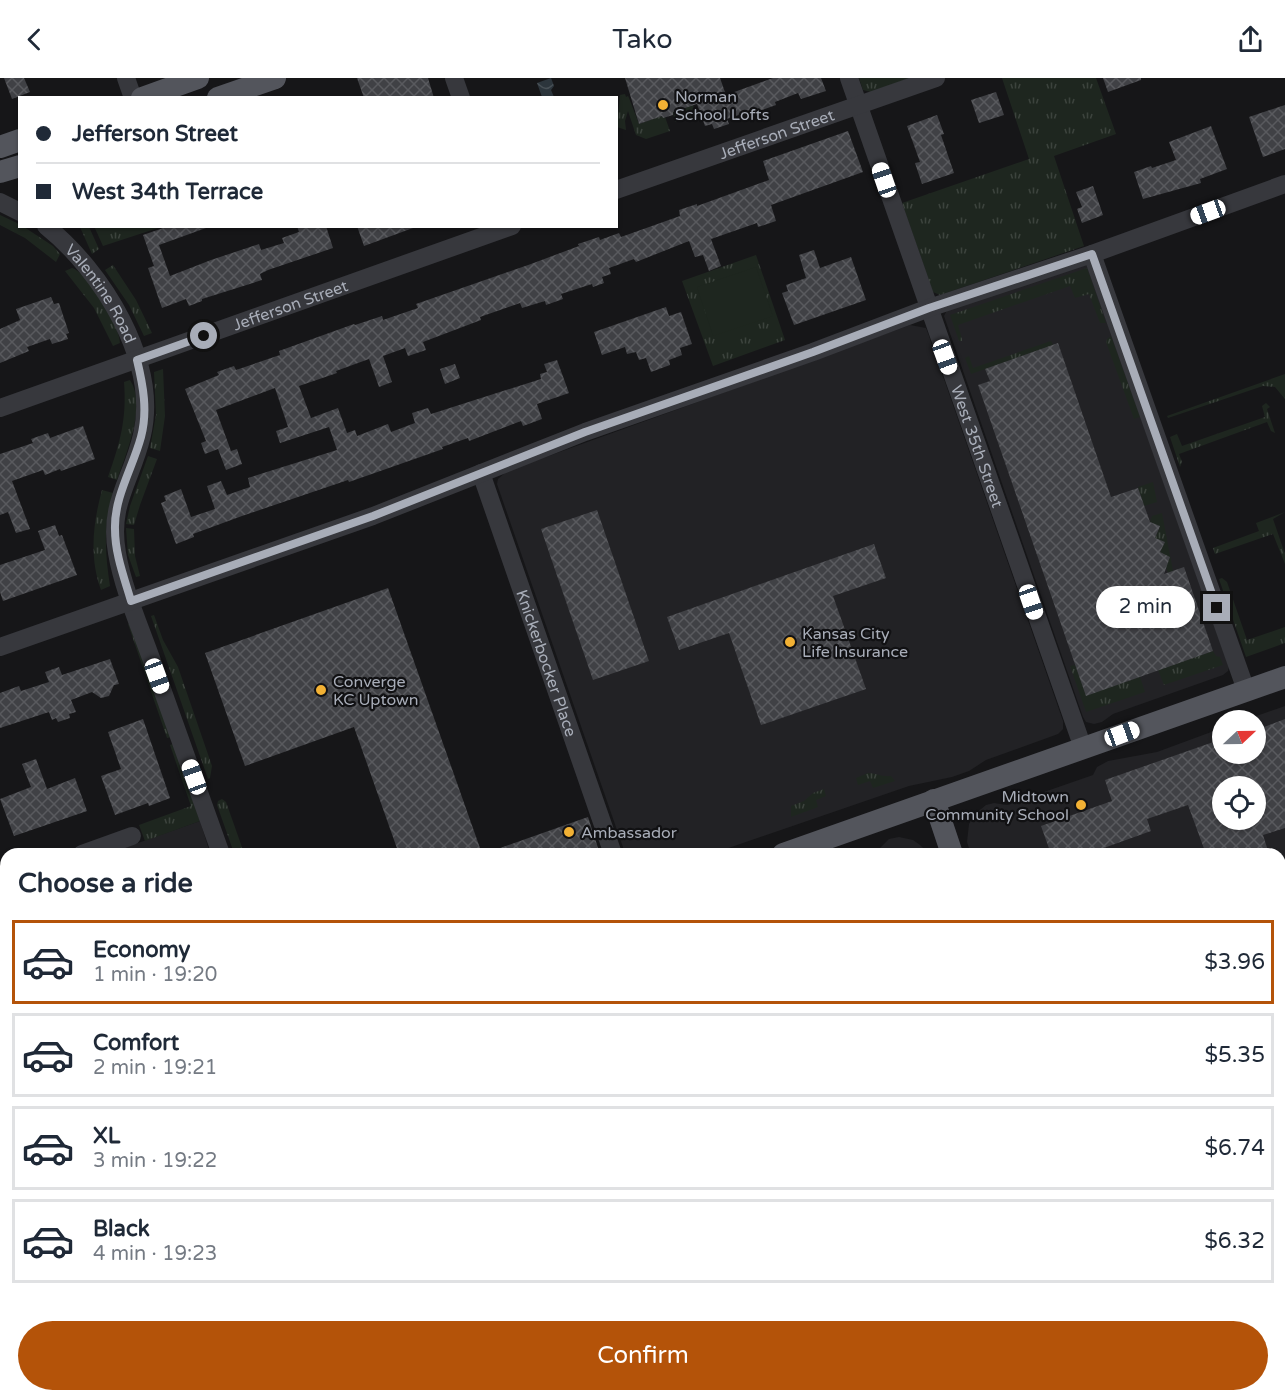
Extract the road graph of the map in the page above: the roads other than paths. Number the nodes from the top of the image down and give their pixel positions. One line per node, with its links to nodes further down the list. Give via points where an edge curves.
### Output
1 (126, 78): 7 (street)
2 (198, 78): 8 (main road)
3 (275, 78): 9 (main road)
4 (454, 78): 10 (street)
5 (849, 78): 11 (street, West 35th Street)
6 (936, 78): 11 (street, Jefferson Street)
7 (132, 96)
8 (148, 96)
9 (224, 96)
10 (460, 96)
11 (858, 105): 17 (street, Jefferson Street); 23 (street, West 35th Street)
12 (18, 142): 13 (main road)
13 (0, 147)
14 (18, 167): 15 (main road)
15 (0, 172)
16 (1285, 184): 22 (street)
17 (618, 189)
18 (0, 201): 19 (street)
19 (18, 211)
20 (504, 228): 24 (street, Jefferson Street)
21 (63, 233): 24 (street, Valentine Road, via 105,291)
22 (1092, 254): 23 (street); 30 (street)
23 (929, 308): 26 (street); 31 (street, West 35th Street)
24 (137, 360): 25 (street, Jefferson Street); 27 (street, Valentine Road, via 145,396 142,435 117,504 114,528)
25 (0, 408)
26 (481, 473): 27 (street, via 373,516); 36 (street, Knickerbocker Place)
27 (131, 601): 28 (street); 35 (street, Valentine Road)
28 (0, 646)
29 (1285, 676): 30 (main road)
30 (1246, 690): 31 (main road)
31 (1083, 748): 32 (main road)
32 (934, 800): 37 (main road); 38 (main road)
33 (132, 836): 34 (street)
34 (99, 848)
35 (219, 848)
36 (611, 848)
37 (800, 848)
38 (950, 848)

